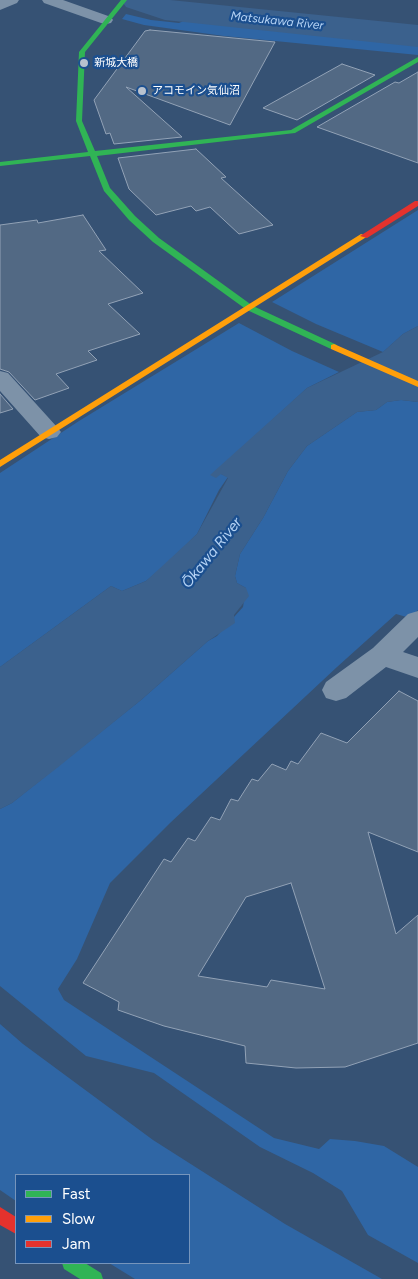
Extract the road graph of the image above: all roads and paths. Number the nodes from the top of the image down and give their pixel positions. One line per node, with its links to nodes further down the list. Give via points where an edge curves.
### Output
1 (12, 0): 4 (street)
2 (49, 0): 5 (street)
3 (124, 0): 5 (main road)
4 (0, 6)
5 (106, 20): 7 (main road, via 82,52 80,73 79,121)
6 (418, 59): 7 (main road, via 292,132)
7 (94, 155): 8 (main road); 10 (main road, via 107,189 132,218 156,240)
8 (0, 164)
9 (418, 203): 10 (main road)
10 (250, 308): 12 (main road); 13 (main road)
11 (0, 378): 13 (street)
12 (418, 384)
13 (49, 432): 14 (main road)
14 (0, 464)
15 (418, 621): 16 (street)
16 (383, 655): 17 (street); 18 (street)
17 (418, 668)
18 (336, 690)
19 (0, 1215): 20 (main road)
20 (15, 1225)
21 (72, 1264): 22 (main road)
22 (94, 1279)

